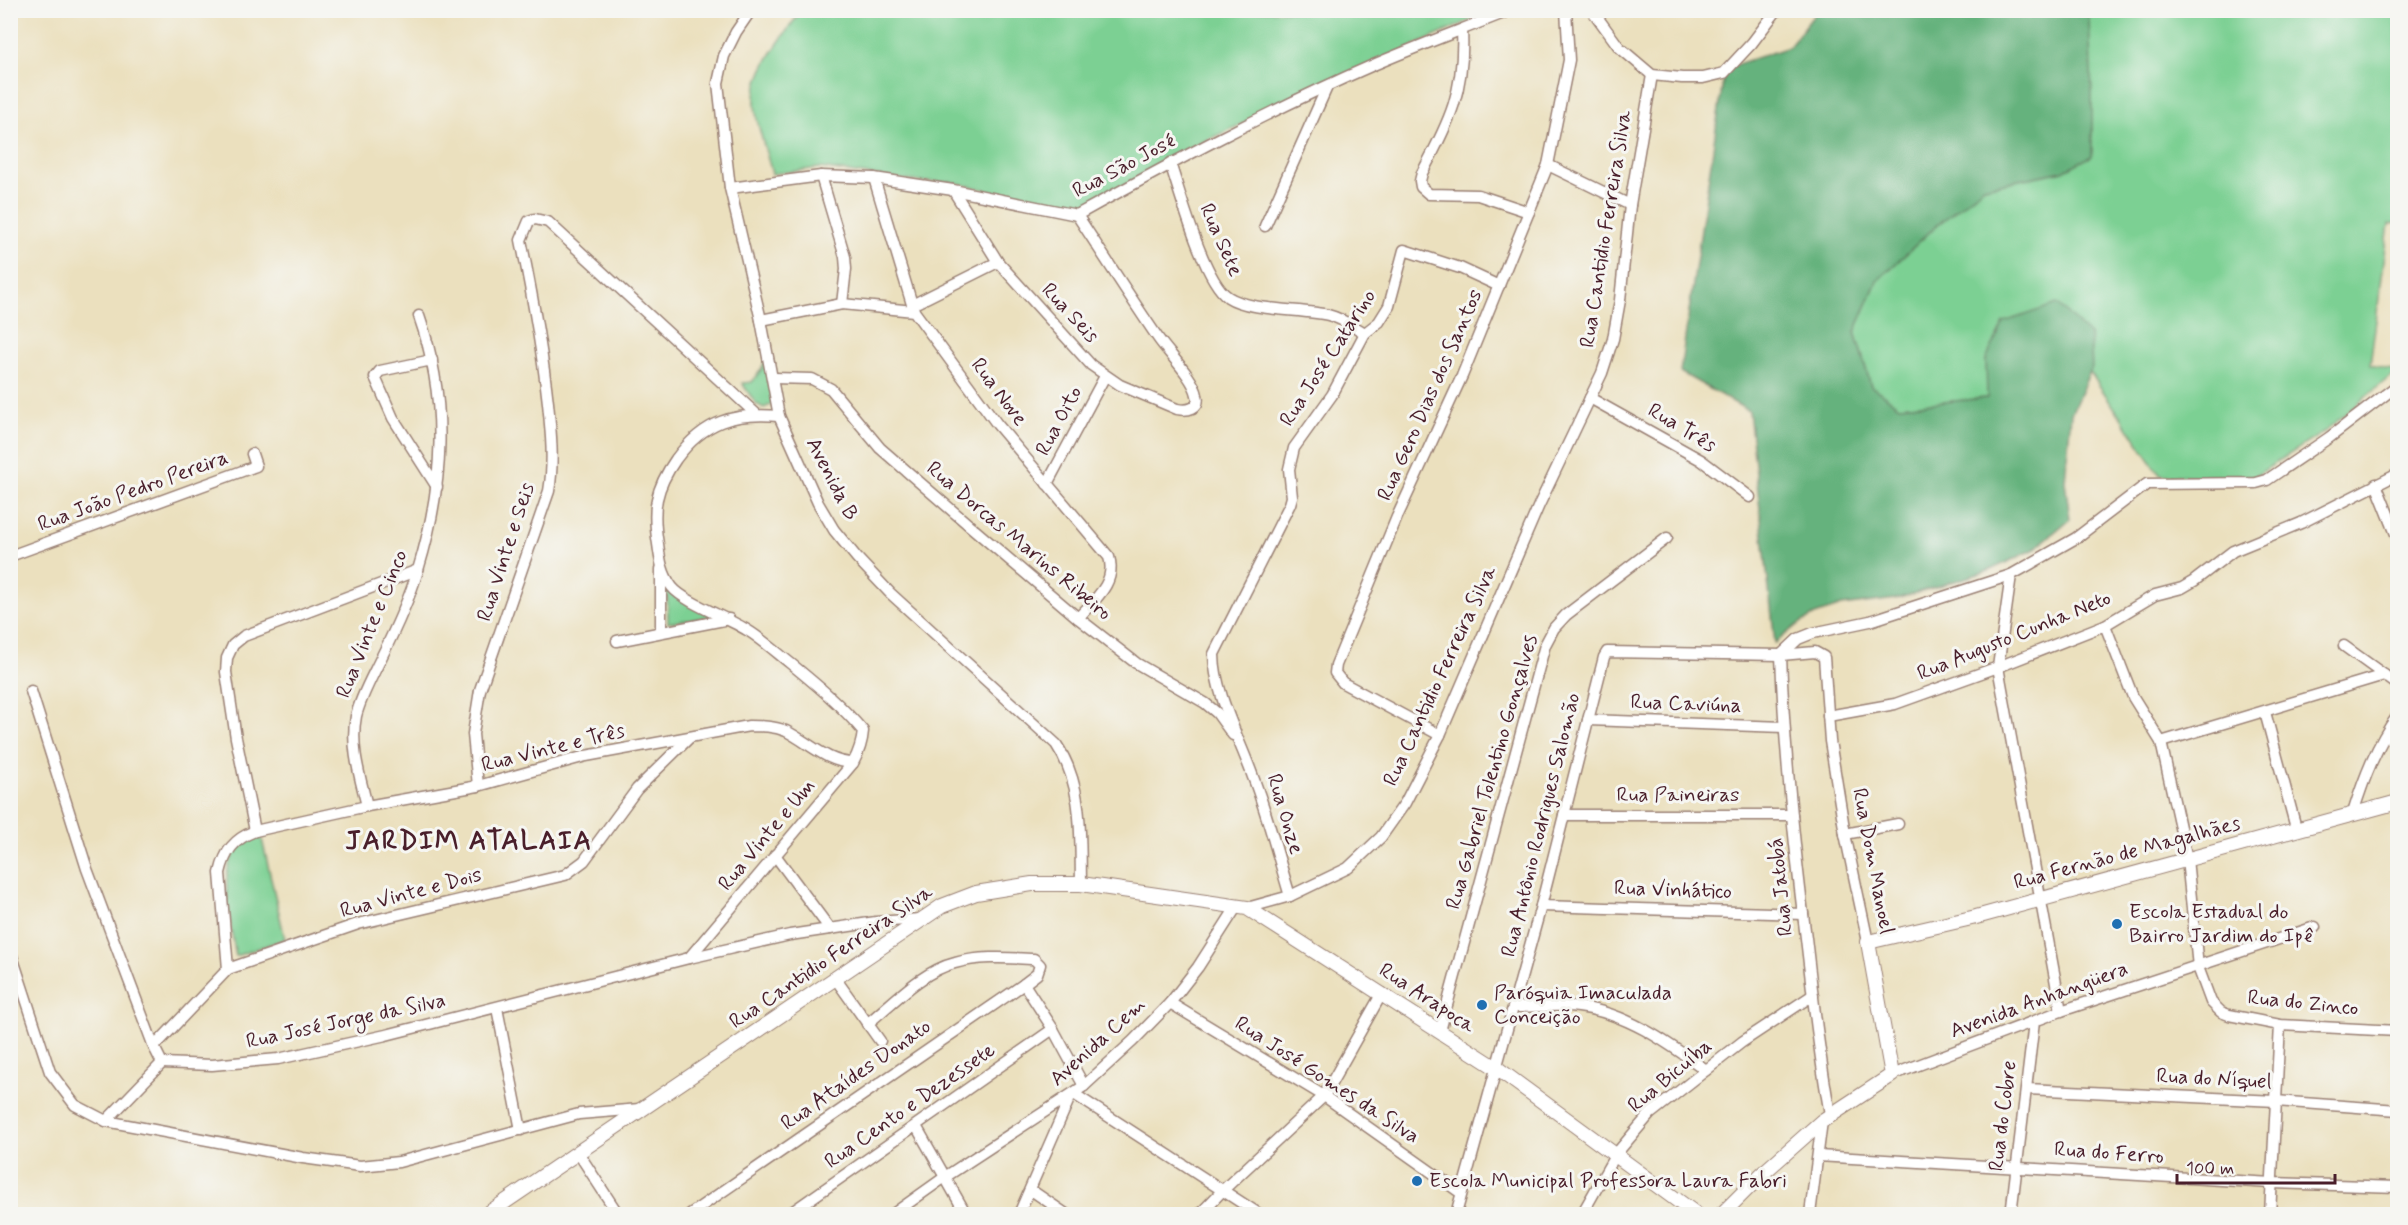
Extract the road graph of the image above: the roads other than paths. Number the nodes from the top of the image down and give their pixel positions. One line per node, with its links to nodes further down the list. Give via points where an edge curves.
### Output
1 (751, 10): 13 (street, Avenida B, via 724,57 718,83)
2 (1511, 10): 6 (street, Rua São José)
3 (1566, 10): 10 (street, Rua Gero Dias dos Santos, via 1569,60)
4 (1592, 10): 7 (street, via 1619,47)
5 (1774, 12): 7 (street, via 1724,73 1703,78)
6 (1462, 30): 8 (street, Rua São José); 16 (street, via 1464,60 1459,89 1447,126 1422,173 1421,187 1429,194 1478,195)
7 (1652, 75): 15 (street, Rua Cantidio Ferreira Silva)
8 (1327, 87): 9 (street, Rua São José); 18 (street)
9 (1170, 164): 17 (street, Rua São José); 25 (street, Rua Sete, via 1206,264 1229,297 1327,315)
10 (1548, 165): 15 (street); 16 (street, Rua Gero Dias dos Santos)
11 (821, 176): 12 (street, Rua São José); 13 (street, Rua São José); 21 (street, via 846,269)
12 (874, 178): 14 (street, Rua São José); 22 (street, Rua Nove)
13 (730, 188): 24 (street, Avenida B)
14 (953, 190): 17 (street, Rua São José); 19 (street, Rua Seis)
15 (1630, 205): 30 (street, Rua Cantidio Ferreira Silva, via 1613,339)
16 (1529, 212): 20 (street, Rua Gero Dias dos Santos)
17 (1077, 214): 27 (street, Rua Seis, via 1194,387 1197,404 1186,411 1177,409)
18 (1264, 226)
19 (998, 262): 22 (street); 27 (street, Rua Seis)
20 (1499, 286): 25 (street, Rua José Catarino, via 1460,268 1404,250 1389,306 1379,322); 62 (street, Rua Gero Dias dos Santos, via 1336,665 1335,673 1343,683)
21 (842, 304): 22 (street); 24 (street)
22 (913, 308): 35 (street, Rua Nove, via 997,424)
23 (419, 316): 26 (street, Rua Vinte e Cinco)
24 (761, 320): 28 (street, Avenida B)
25 (1365, 333): 65 (street, Rua José Catarino, via 1332,395 1293,448 1289,458 1290,504 1214,654 1214,666)
26 (432, 360): 37 (street, Rua Vinte e Cinco, via 441,442); 37 (street, via 380,371 375,377 393,418)
27 (1105, 376): 35 (street, Rua Oito)
28 (773, 378): 32 (street, Avenida B); 45 (street, Rua Dorcas Marins Ribeiro, via 812,379 831,389 880,448)
29 (2397, 385): 44 (street, via 2267,480 2147,484 2076,538)
30 (1590, 398): 38 (street, Rua Três, via 1701,460); 62 (street, Rua Cantidio Ferreira Silva, via 1539,505)
31 (755, 414): 32 (street); 42 (street, via 737,415 716,423 683,450 670,468 655,503); 67 (street, Rua Vinte e Seis, via 548,222 529,221 521,240 544,363 551,477 480,690 473,734)
32 (779, 416): 79 (street, Avenida B, via 818,503 857,558 890,593 1056,744 1065,757 1079,815)
33 (252, 454): 41 (street, Rua João Pedro Pereira, via 256,466)
34 (2397, 474): 36 (street, Rua Augusto Cunha Neto)
35 (1047, 484): 45 (street, Rua Nove, via 1109,557 1112,566 1107,585)
36 (2376, 484): 40 (street); 47 (street, Rua Augusto Cunha Neto, via 2301,523 2233,551 2182,588 2155,595)
37 (437, 487): 43 (street, Rua Vinte e Cinco)
38 (1750, 497)
39 (1667, 538): 105 (street, Rua Gabriel Tolentino Gonçalves, via 1566,615 1545,645)
40 (2397, 539)
41 (10, 556)
42 (661, 569): 46 (street, via 683,596); 48 (street)
43 (418, 570): 69 (street, Rua Vinte e Cinco, via 356,718 356,759); 75 (street, via 244,636 233,645 226,672)
44 (2011, 575): 52 (street, via 1879,618 1813,633 1798,639); 53 (street)
45 (1078, 618): 65 (street, Rua Dorcas Marins Ribeiro, via 1136,663 1205,703)
46 (730, 619): 48 (street); 66 (street, Rua Vinte e Um, via 756,635 842,706 863,731 861,749)
47 (2105, 625): 53 (street, Rua Augusto Cunha Neto); 64 (street, via 2133,697)
48 (661, 632): 49 (street)
49 (616, 641)
50 (2344, 646): 54 (street)
51 (1821, 654): 52 (street, Rua Antônio Rodrigues Salomão); 59 (street, Rua Dom Manoel, via 1825,661)
52 (1781, 655): 60 (street, Rua Antônio Rodrigues Salomão, via 1609,651 1604,657); 61 (street, Rua Jatobá)
53 (1998, 667): 59 (street, Rua Augusto Cunha Neto, via 1895,704); 81 (street)
54 (2384, 675): 55 (street); 57 (street)
55 (2397, 685)
56 (32, 691): 108 (street, via 87,868)
57 (2265, 712): 64 (street); 74 (street)
58 (2397, 715): 70 (street, via 2373,755)
59 (1828, 716): 76 (street, Rua Dom Manoel)
60 (1588, 720): 61 (street, Rua Caviúna); 71 (street, Rua Antônio Rodrigues Salomão)
61 (1784, 727): 72 (street, Rua Jatobá)
62 (1440, 735): 80 (street, Rua Cantidio Ferreira Silva, via 1405,803 1381,837 1348,868)
63 (689, 738): 66 (street, Rua Vinte e Três, via 768,726 784,730 837,761); 67 (street, Rua Vinte e Três, via 586,756); 92 (street, Rua Vinte e Dois, via 637,789 584,861 565,875 358,924)
64 (2161, 742): 78 (street)
65 (1241, 744): 80 (street, Rua Onze)
66 (853, 764): 77 (street, Rua Vinte e Um)
67 (478, 786): 69 (street, Rua Vinte e Três)
68 (2397, 802): 70 (street, Rua Fernão de Magalhães)
69 (367, 806): 75 (street, Rua Vinte e Três)
70 (2353, 813): 74 (street, Rua Fernão de Magalhães)
71 (1564, 815): 72 (street, Rua Paineiras); 82 (street, Rua Antônio Rodrigues Salomão)
72 (1792, 815): 84 (street, Rua Jatobá)
73 (1898, 824): 76 (street)
74 (2296, 828): 78 (street, Rua Fernão de Magalhães)
75 (255, 831): 92 (street, via 229,848 220,873)
76 (1845, 834): 88 (street, Rua Dom Manoel)
77 (775, 855): 87 (street); 90 (street, Rua Vinte e Um)
78 (2187, 859): 81 (street, Rua Fernão de Magalhães); 91 (street)
79 (1081, 884): 83 (street, Rua Cantidio Ferreira Silva); 85 (street, Rua Cantidio Ferreira Silva, via 1032,884 976,893)
80 (1290, 896): 83 (street, Rua Cantidio Ferreira Silva)
81 (2039, 899): 88 (street, Rua Fernão de Magalhães); 100 (street)
82 (1541, 906): 84 (street, Rua Vinhático); 98 (street, Rua Antônio Rodrigues Salomão)
83 (1242, 907): 95 (street, Rua Arapoca); 97 (street, Avenida Cem)
84 (1803, 914): 96 (street, Rua Jatobá)
85 (921, 919): 87 (street, Rua José Jorge da Silva); 93 (street, Rua Cantidio Ferreira Silva)
86 (2315, 927): 91 (street, Avenida Anhangüera)
87 (830, 928): 90 (street, Rua José Jorge da Silva)
88 (1868, 942): 112 (street, Rua Dom Manoel)
89 (10, 950): 121 (street, via 50,1072 75,1106)
90 (689, 958): 99 (street, Rua José Jorge da Silva)
91 (2198, 967): 100 (street, Avenida Anhangüera); 103 (street, Rua do Zinco, via 2211,1002 2221,1012)
92 (228, 969): 108 (street, Rua Vinte e Dois)
93 (835, 978): 102 (street); 118 (street, Rua Cantidio Ferreira Silva)
94 (1024, 984): 102 (street, Rua Ataídes Donato, via 1037,974 1040,965 1034,959 978,958 953,963 929,974); 104 (street); 136 (street, Rua Ataídes Donato)
95 (1382, 993): 105 (street, Rua Arapoca); 116 (street)
96 (1813, 995): 111 (street, Rua Bicuíba); 120 (street, Rua Jatobá)
97 (1170, 1004): 113 (street, Avenida Cem); 116 (street, Rua José Gomes da Silva)
98 (1514, 1007): 110 (street, Rua Antônio Rodrigues Salomão); 111 (street, via 1577,1006 1598,1010 1669,1043)
99 (497, 1008): 109 (street, Rua José Jorge da Silva, via 278,1059 212,1065); 123 (street)
100 (2061, 1011): 101 (street, Avenida Anhangüera)
101 (2034, 1022): 112 (street, Avenida Anhangüera); 114 (street, Rua do Cobre)
102 (867, 1024): 107 (street)
103 (2280, 1025): 106 (street, Rua do Zinco); 117 (street)
104 (1053, 1029): 113 (street); 122 (street, Rua Cento e Dezessete)
105 (1440, 1031): 110 (street, Rua Arapoca)
106 (2397, 1031)
107 (880, 1041)
108 (154, 1047): 109 (street)
109 (162, 1063): 121 (street)
110 (1498, 1069): 125 (street, Rua Arapoca); 133 (street, Rua Antônio Rodrigues Salomão)
111 (1706, 1070): 125 (street, Rua Bicuíba, via 1650,1114)
112 (1892, 1075): 120 (street, Avenida Anhangüera)
113 (1083, 1086): 115 (street, Avenida Cem)
114 (2028, 1089): 117 (street, Rua do Níquel); 127 (street, Rua do Cobre)
115 (1072, 1096): 128 (street, Avenida Cem); 131 (street); 132 (street)
116 (1324, 1096): 132 (street); 133 (street, Rua José Gomes da Silva)
117 (2276, 1101): 119 (street, Rua do Níquel); 129 (street)
118 (643, 1109): 123 (street, via 579,1114); 124 (street, Rua Cantidio Ferreira Silva)
119 (2397, 1110)
120 (1826, 1118): 126 (street, Rua Jatobá); 147 (street, Avenida Anhangüera)
121 (106, 1121): 123 (street, via 360,1166 399,1162)
122 (916, 1126): 128 (street); 137 (street, Rua Cento e Dezessete)
123 (521, 1130)
124 (579, 1154): 134 (street, Rua Cantidio Ferreira Silva); 135 (street)
125 (1616, 1154): 145 (street, Rua Bicuíba); 146 (street, Rua Arapoca)
126 (1818, 1156): 127 (street, Rua do Ferro); 148 (street, Rua Jatobá)
127 (2015, 1167): 129 (street, Rua do Ferro); 149 (street, Rua do Cobre)
128 (945, 1178): 138 (street, Avenida Cem); 139 (street)
129 (2272, 1183): 130 (street, Rua do Ferro); 150 (street)
130 (2397, 1187)
131 (1031, 1190): 140 (street); 141 (street)
132 (1222, 1191): 142 (street); 143 (street)
133 (1461, 1193): 144 (street, Rua Antônio Rodrigues Salomão)
134 (487, 1215)
135 (618, 1215)
136 (690, 1215)
137 (789, 1215)
138 (893, 1215)
139 (966, 1215)
140 (1019, 1215)
141 (1066, 1215)
142 (1200, 1215)
143 (1259, 1215)
144 (1456, 1215)
145 (1582, 1215)
146 (1696, 1215)
147 (1722, 1215)
148 (1810, 1215)
149 (2011, 1215)
150 (2270, 1215)

